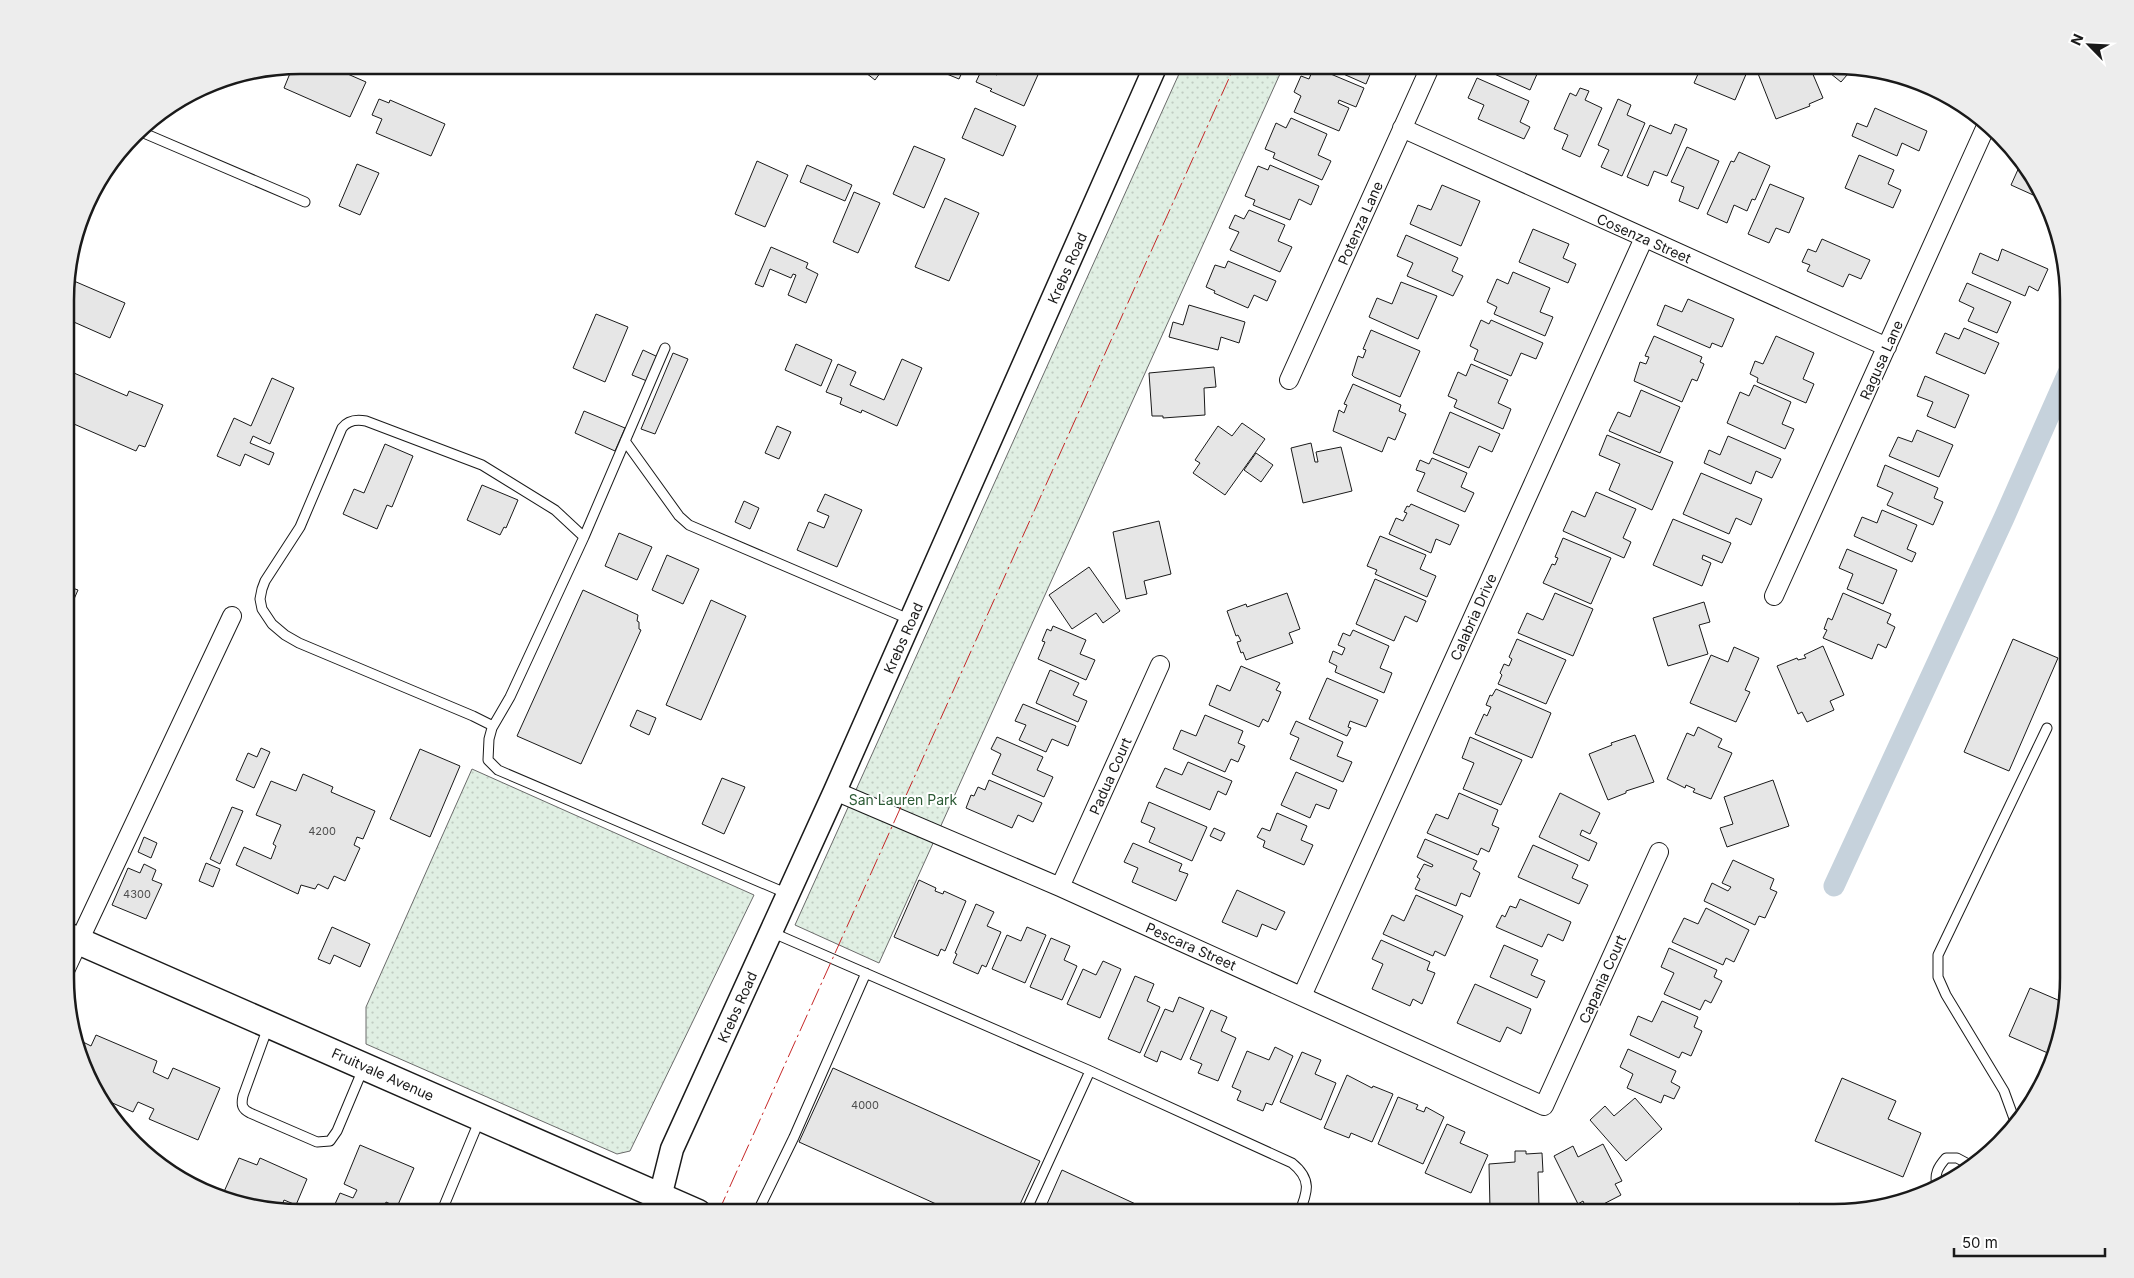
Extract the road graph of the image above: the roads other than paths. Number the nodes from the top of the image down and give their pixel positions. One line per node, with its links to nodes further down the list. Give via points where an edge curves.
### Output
1 (1150, 74): 15 (street, Krebs Road)
2 (1427, 74): 3 (street, Potenza Lane)
3 (1402, 128): 7 (street, Cosenza Street); 10 (street, Potenza Lane)
4 (1984, 131): 8 (street, Ragusa Lane)
5 (146, 134): 6 (lane)
6 (305, 202)
7 (1644, 238): 8 (street, Cosenza Street); 26 (street, Calabria Drive)
8 (1887, 347): 13 (street, Ragusa Lane)
9 (665, 348): 11 (lane)
10 (1289, 380)
11 (625, 441): 12 (lane); 15 (lane, via 689,525)
12 (584, 536): 17 (lane, via 510,697); 17 (lane, via 555,510 482,465 366,421 354,420 342,428 300,527 265,581 260,599 262,609 284,635)
13 (1774, 596)
14 (232, 616): 24 (street)
15 (911, 620): 19 (street, Krebs Road)
16 (1160, 665): 21 (street, Padua Court)
17 (493, 726): 22 (lane, via 487,754 488,760 498,770)
18 (2047, 728): 32 (lane, via 1938,955 1938,977 2004,1091)
19 (835, 791): 21 (street, Pescara Street); 22 (street, Krebs Road)
20 (1659, 852): 30 (street, Capania Court)
21 (1060, 887): 26 (street, Pescara Street)
22 (788, 894): 23 (street, Krebs Road)
23 (771, 932): 25 (lane); 36 (street, Krebs Road, via 672,1149)
24 (76, 940): 27 (main road, Fruitvale Avenue)
25 (866, 973): 29 (lane); 37 (lane)
26 (1302, 996): 30 (street, Pescara Street)
27 (268, 1024): 28 (main road, Fruitvale Avenue); 28 (lane, via 242,1096 244,1110 250,1113 317,1142 330,1142)
28 (364, 1066): 31 (main road, Fruitvale Avenue)
29 (1090, 1071): 38 (lane); 39 (lane, via 1292,1163 1300,1169 1308,1187)
30 (1544, 1106)
31 (481, 1117): 35 (lane); 36 (main road, Fruitvale Avenue)
32 (2013, 1117)
33 (1965, 1162): 34 (lane, via 1946,1158 1940,1165)
34 (1936, 1180)
35 (445, 1204)
36 (658, 1204)
37 (761, 1204)
38 (1029, 1204)
39 (1303, 1204)

